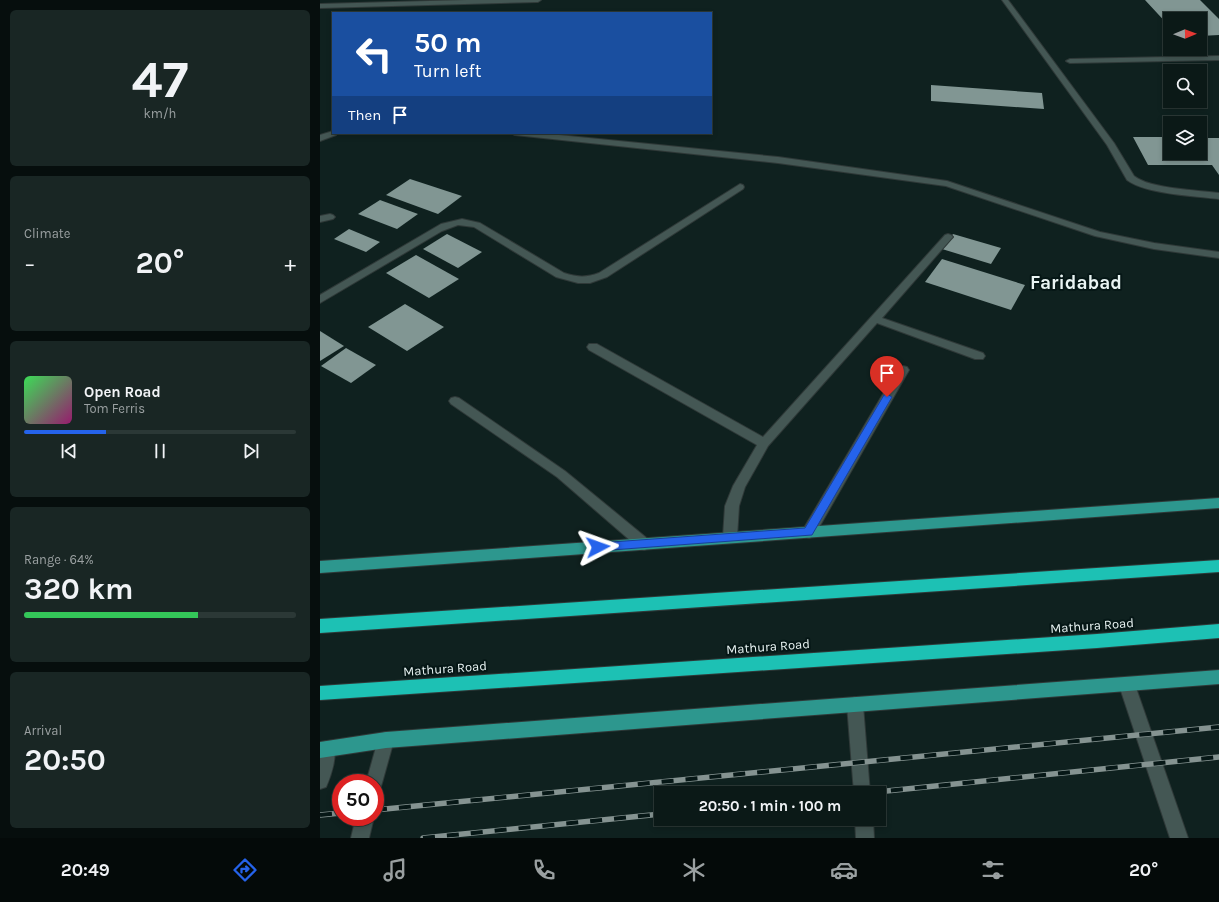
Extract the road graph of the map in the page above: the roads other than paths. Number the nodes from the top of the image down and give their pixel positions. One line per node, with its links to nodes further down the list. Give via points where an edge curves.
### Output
1 (538, 0): 3 (street)
2 (1005, 0): 10 (street, via 1111,145 1130,178 1149,186)
3 (320, 6)
4 (1219, 58): 5 (street)
5 (1070, 61)
6 (332, 133): 8 (street)
7 (525, 134): 14 (street, via 778,160 947,184 1098,234)
8 (320, 138)
9 (740, 187): 15 (street, via 609,272 590,280 560,275 477,225 458,221 439,229)
10 (1219, 196)
11 (330, 217): 12 (street)
12 (320, 219)
13 (948, 237): 16 (street)
14 (1219, 256)
15 (320, 300)
16 (875, 319): 18 (street); 21 (street)
17 (593, 347): 21 (street)
18 (978, 356)
19 (903, 370): 23 (street)
20 (455, 401): 25 (street, via 561,474)
21 (764, 443): 24 (street, via 739,486 732,506)
22 (1219, 503): 23 (main road)
23 (808, 532): 24 (main road)
24 (730, 537): 25 (main road)
25 (644, 544): 27 (main road)
26 (1219, 566): 28 (highway)
27 (320, 567)
28 (320, 626)
29 (1219, 631): 32 (highway, Mathura Road)
30 (1219, 677): 31 (main road)
31 (1128, 685): 33 (main road); 43 (street)
32 (320, 693)
33 (855, 705): 34 (main road); 38 (street)
34 (386, 740): 35 (main road); 36 (street)
35 (324, 749): 37 (street)
36 (377, 774)
37 (320, 781)
38 (861, 786)
39 (363, 826): 41 (street)
40 (864, 826): 42 (street)
41 (360, 838)
42 (865, 838)
43 (1179, 838)

